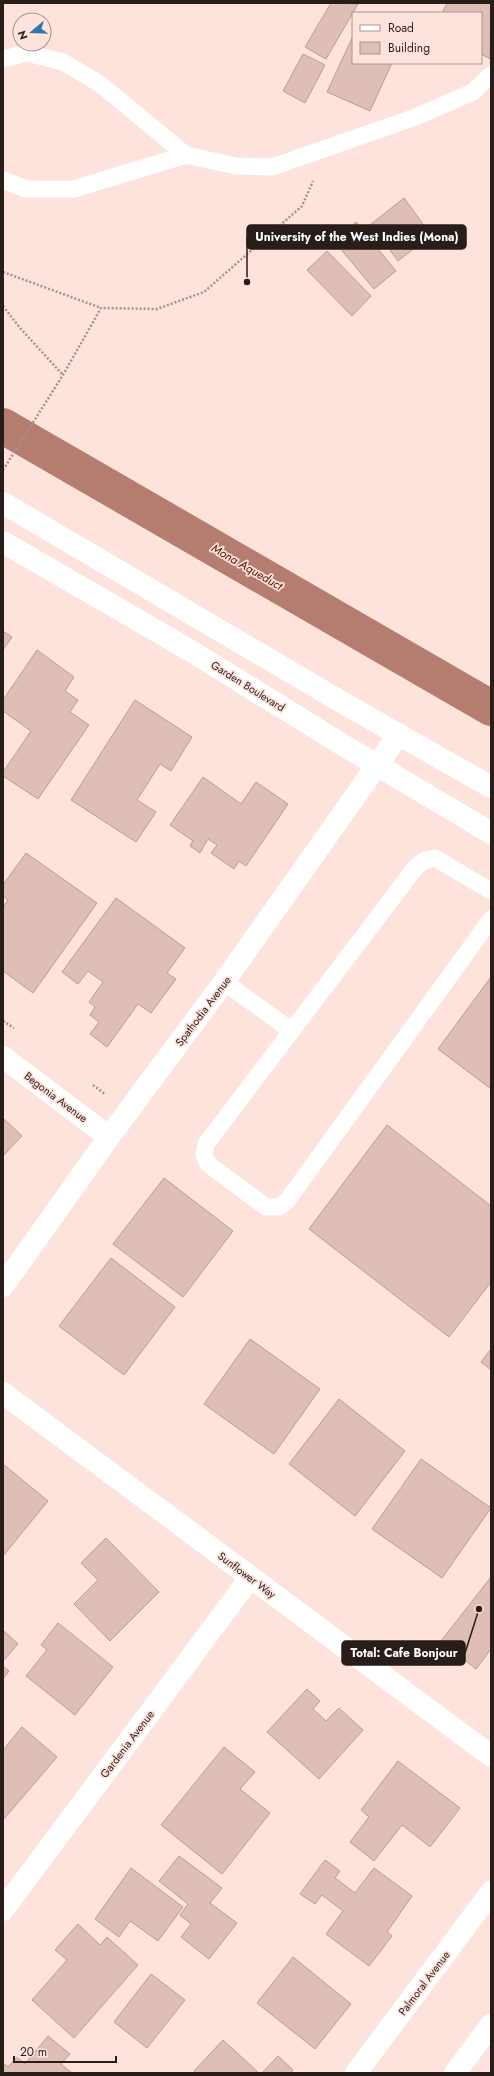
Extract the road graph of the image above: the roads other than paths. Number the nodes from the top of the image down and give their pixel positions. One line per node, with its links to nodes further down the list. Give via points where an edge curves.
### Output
1 (3, 59): 3 (lane, via 26,54 63,62 100,84)
2 (491, 75): 3 (lane, via 473,92 413,118 272,167 236,166)
3 (186, 155): 4 (lane, via 74,189 26,189)
4 (3, 180)
5 (3, 503): 7 (street)
6 (3, 542): 8 (street, Garden Boulevard, via 191,651)
7 (399, 734): 8 (street, Spathodia Avenue); 9 (street)
8 (377, 765): 10 (street, Garden Boulevard); 13 (street, Spathodia Avenue)
9 (491, 787)
10 (491, 833)
11 (491, 891): 14 (lane, via 435,858 425,860 415,868)
12 (491, 919): 14 (lane, via 287,1201 279,1207 266,1207 208,1164 204,1154 206,1144)
13 (224, 982): 14 (lane); 16 (street, Spathodia Avenue)
14 (292, 1031)
15 (3, 1057): 16 (street, Begonia Avenue)
16 (109, 1137): 17 (street, Spathodia Avenue)
17 (3, 1286)
18 (3, 1393): 19 (street, Sunflower Way)
19 (250, 1578): 20 (street, Sunflower Way); 22 (street, Gardenia Avenue)
20 (491, 1756)
21 (491, 1892): 24 (street, Palmoral Avenue)
22 (3, 1910)
23 (491, 2025): 25 (street)
24 (356, 2073)
25 (455, 2073)

